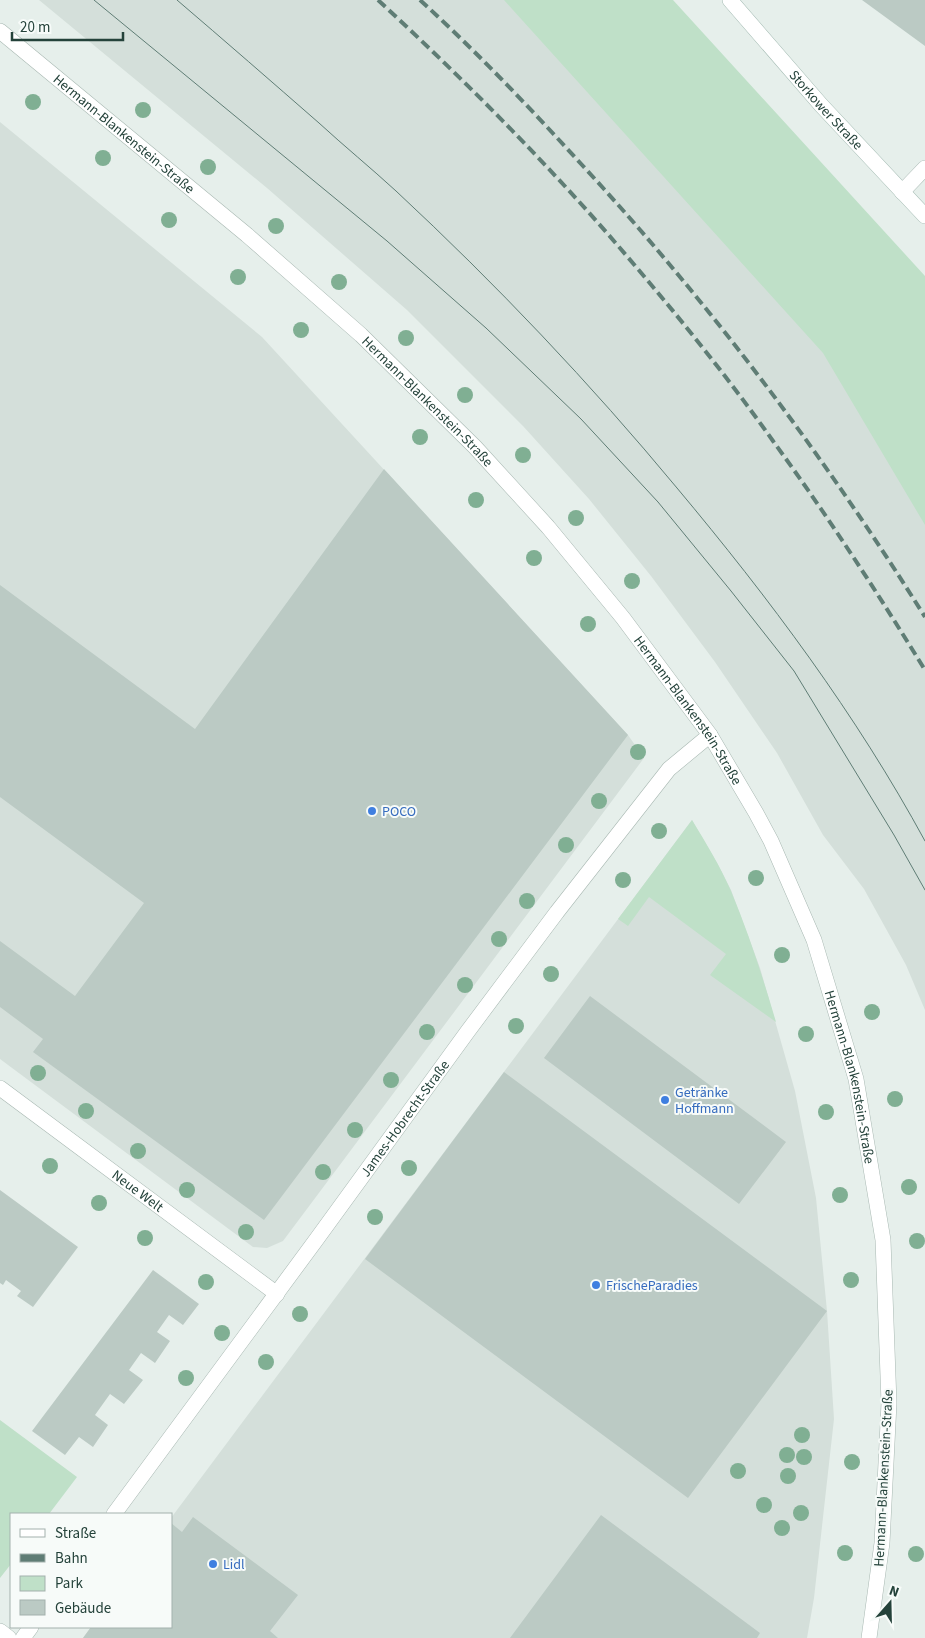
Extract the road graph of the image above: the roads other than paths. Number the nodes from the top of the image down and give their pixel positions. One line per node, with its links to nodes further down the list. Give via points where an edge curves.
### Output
1 (730, 0): 4 (street, Storkower Straße)
2 (0, 32): 6 (street, Hermann-Blankenstein-Straße, via 247,236 361,335 432,403 548,527 623,618)
3 (925, 168): 4 (street)
4 (902, 192): 5 (street, Storkower Straße)
5 (925, 216)
6 (710, 735): 8 (street, James-Hobrecht-Straße, via 669,769 563,904); 14 (street, Hermann-Blankenstein-Straße, via 756,812 814,940 856,1079 883,1240 889,1380 882,1543)
7 (0, 1088): 8 (street, Neue Welt)
8 (277, 1294): 9 (street, James-Hobrecht-Straße)
9 (115, 1513)
10 (31, 1628): 13 (street)
11 (0, 1631): 12 (street)
12 (9, 1638)
13 (23, 1638)
14 (869, 1638)

